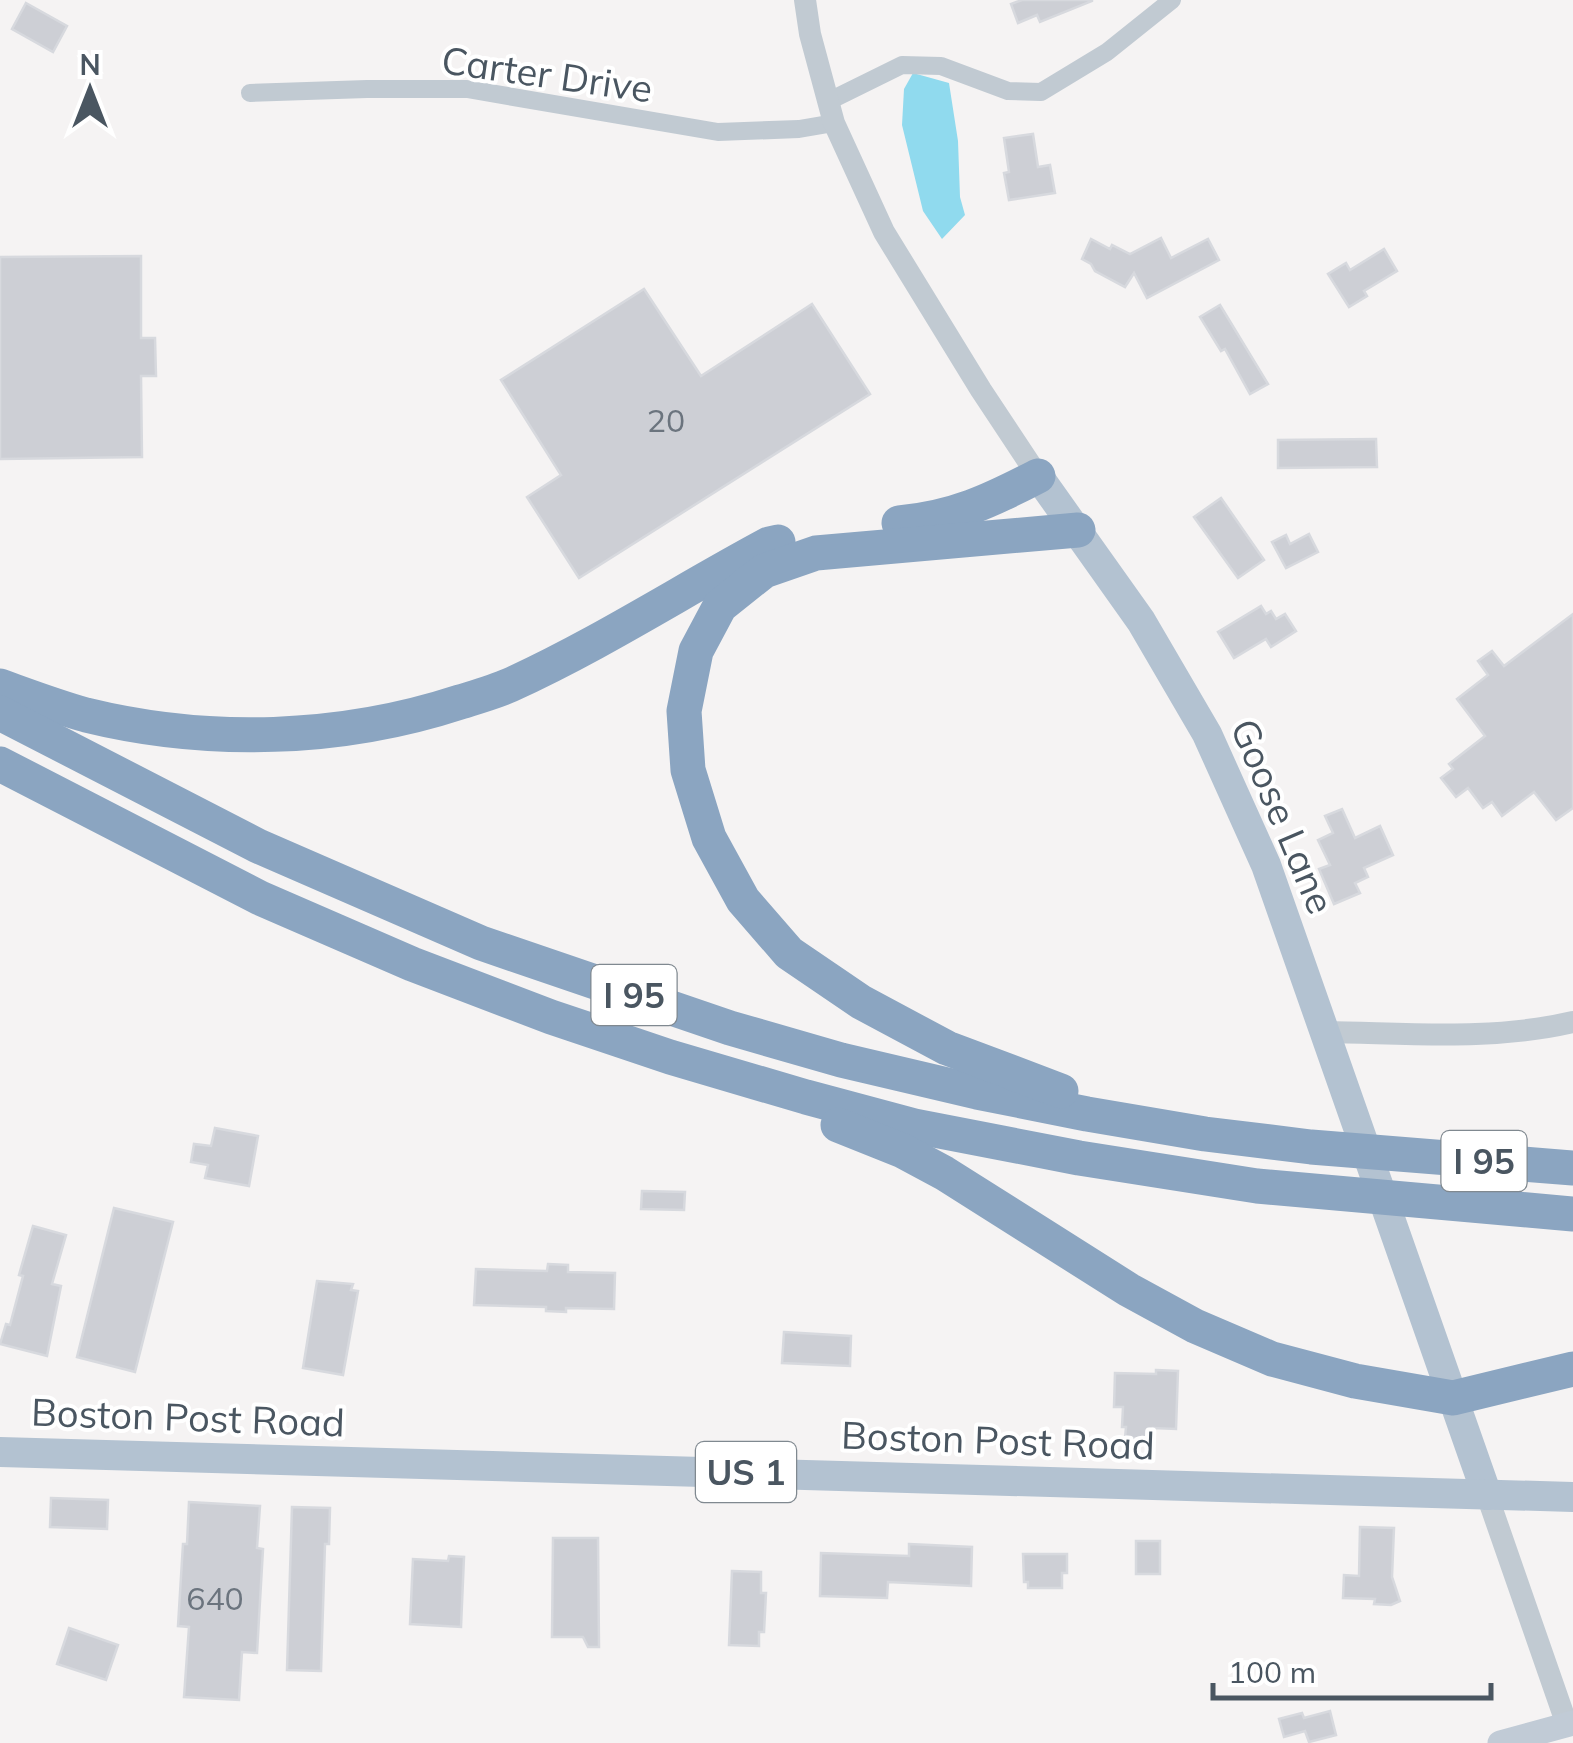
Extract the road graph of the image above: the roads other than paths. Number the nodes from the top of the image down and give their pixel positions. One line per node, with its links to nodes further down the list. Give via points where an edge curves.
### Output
1 (804, 0): 4 (street, Goose Lane)
2 (1172, 0): 4 (street, Carter Drive, via 1107,52 1041,92 1008,91 940,66 902,64)
3 (250, 93): 4 (street, Carter Drive, via 467,89 718,132 799,129)
4 (831, 112): 5 (street, Goose Lane, via 884,232)
5 (1038, 476): 6 (main road, Goose Lane); 7 (highway, via 989,502 933,520 769,544 590,646 506,687 427,713 337,730 174,730 86,714)
6 (1078, 530): 11 (main road, Goose Lane, via 1206,734 1266,865); 13 (highway, via 816,553 764,571 720,606 696,651 684,710 688,770 708,838 744,900 790,952 861,1002 947,1048 1056,1090)
7 (0, 686)
8 (0, 713): 13 (highway, I 95, via 258,846 481,943 730,1028 977,1092)
9 (0, 764): 12 (highway, I 95, via 277,906 412,964)
10 (1573, 1022): 11 (street, via 1470,1034)
11 (1326, 1032): 17 (main road, Goose Lane)
12 (670, 1057): 15 (highway, I 95, via 914,1126 1099,1162 1257,1186); 17 (highway, via 902,1151 1129,1290 1237,1345 1313,1371)
13 (1311, 1147): 14 (highway, I 95)
14 (1573, 1168)
15 (1573, 1214)
16 (1573, 1369): 17 (highway)
17 (1453, 1398): 19 (main road, Goose Lane)
18 (0, 1452): 19 (main road, Boston Post Road / US 1)
19 (1487, 1494): 20 (main road, Boston Post Road / US 1); 21 (street, Goose Lane)
20 (1573, 1497)
21 (1571, 1730): 22 (main road)
22 (1500, 1743)

